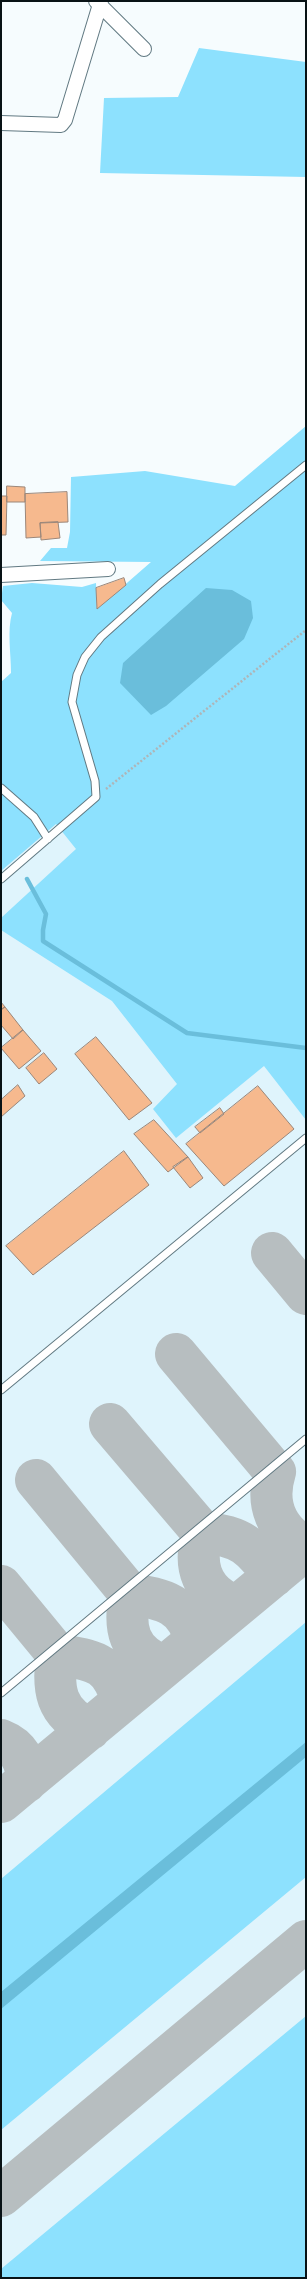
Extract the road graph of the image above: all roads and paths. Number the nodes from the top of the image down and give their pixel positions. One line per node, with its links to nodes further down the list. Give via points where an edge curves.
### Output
1 (99, 2): 2 (street); 3 (street, via 65,120 61,125)
2 (144, 49)
3 (1, 123)
4 (306, 465): 9 (lane, via 160,584 85,656 76,675 72,702 95,781)
5 (108, 569): 6 (street)
6 (1, 576)
7 (306, 630): 9 (path)
8 (1, 788): 10 (lane, via 34,817)
9 (96, 797): 10 (lane)
10 (48, 839): 11 (lane)
11 (1, 879)
12 (306, 1138): 13 (lane)
13 (1, 1390)
14 (306, 1439): 15 (lane)
15 (1, 1693)

